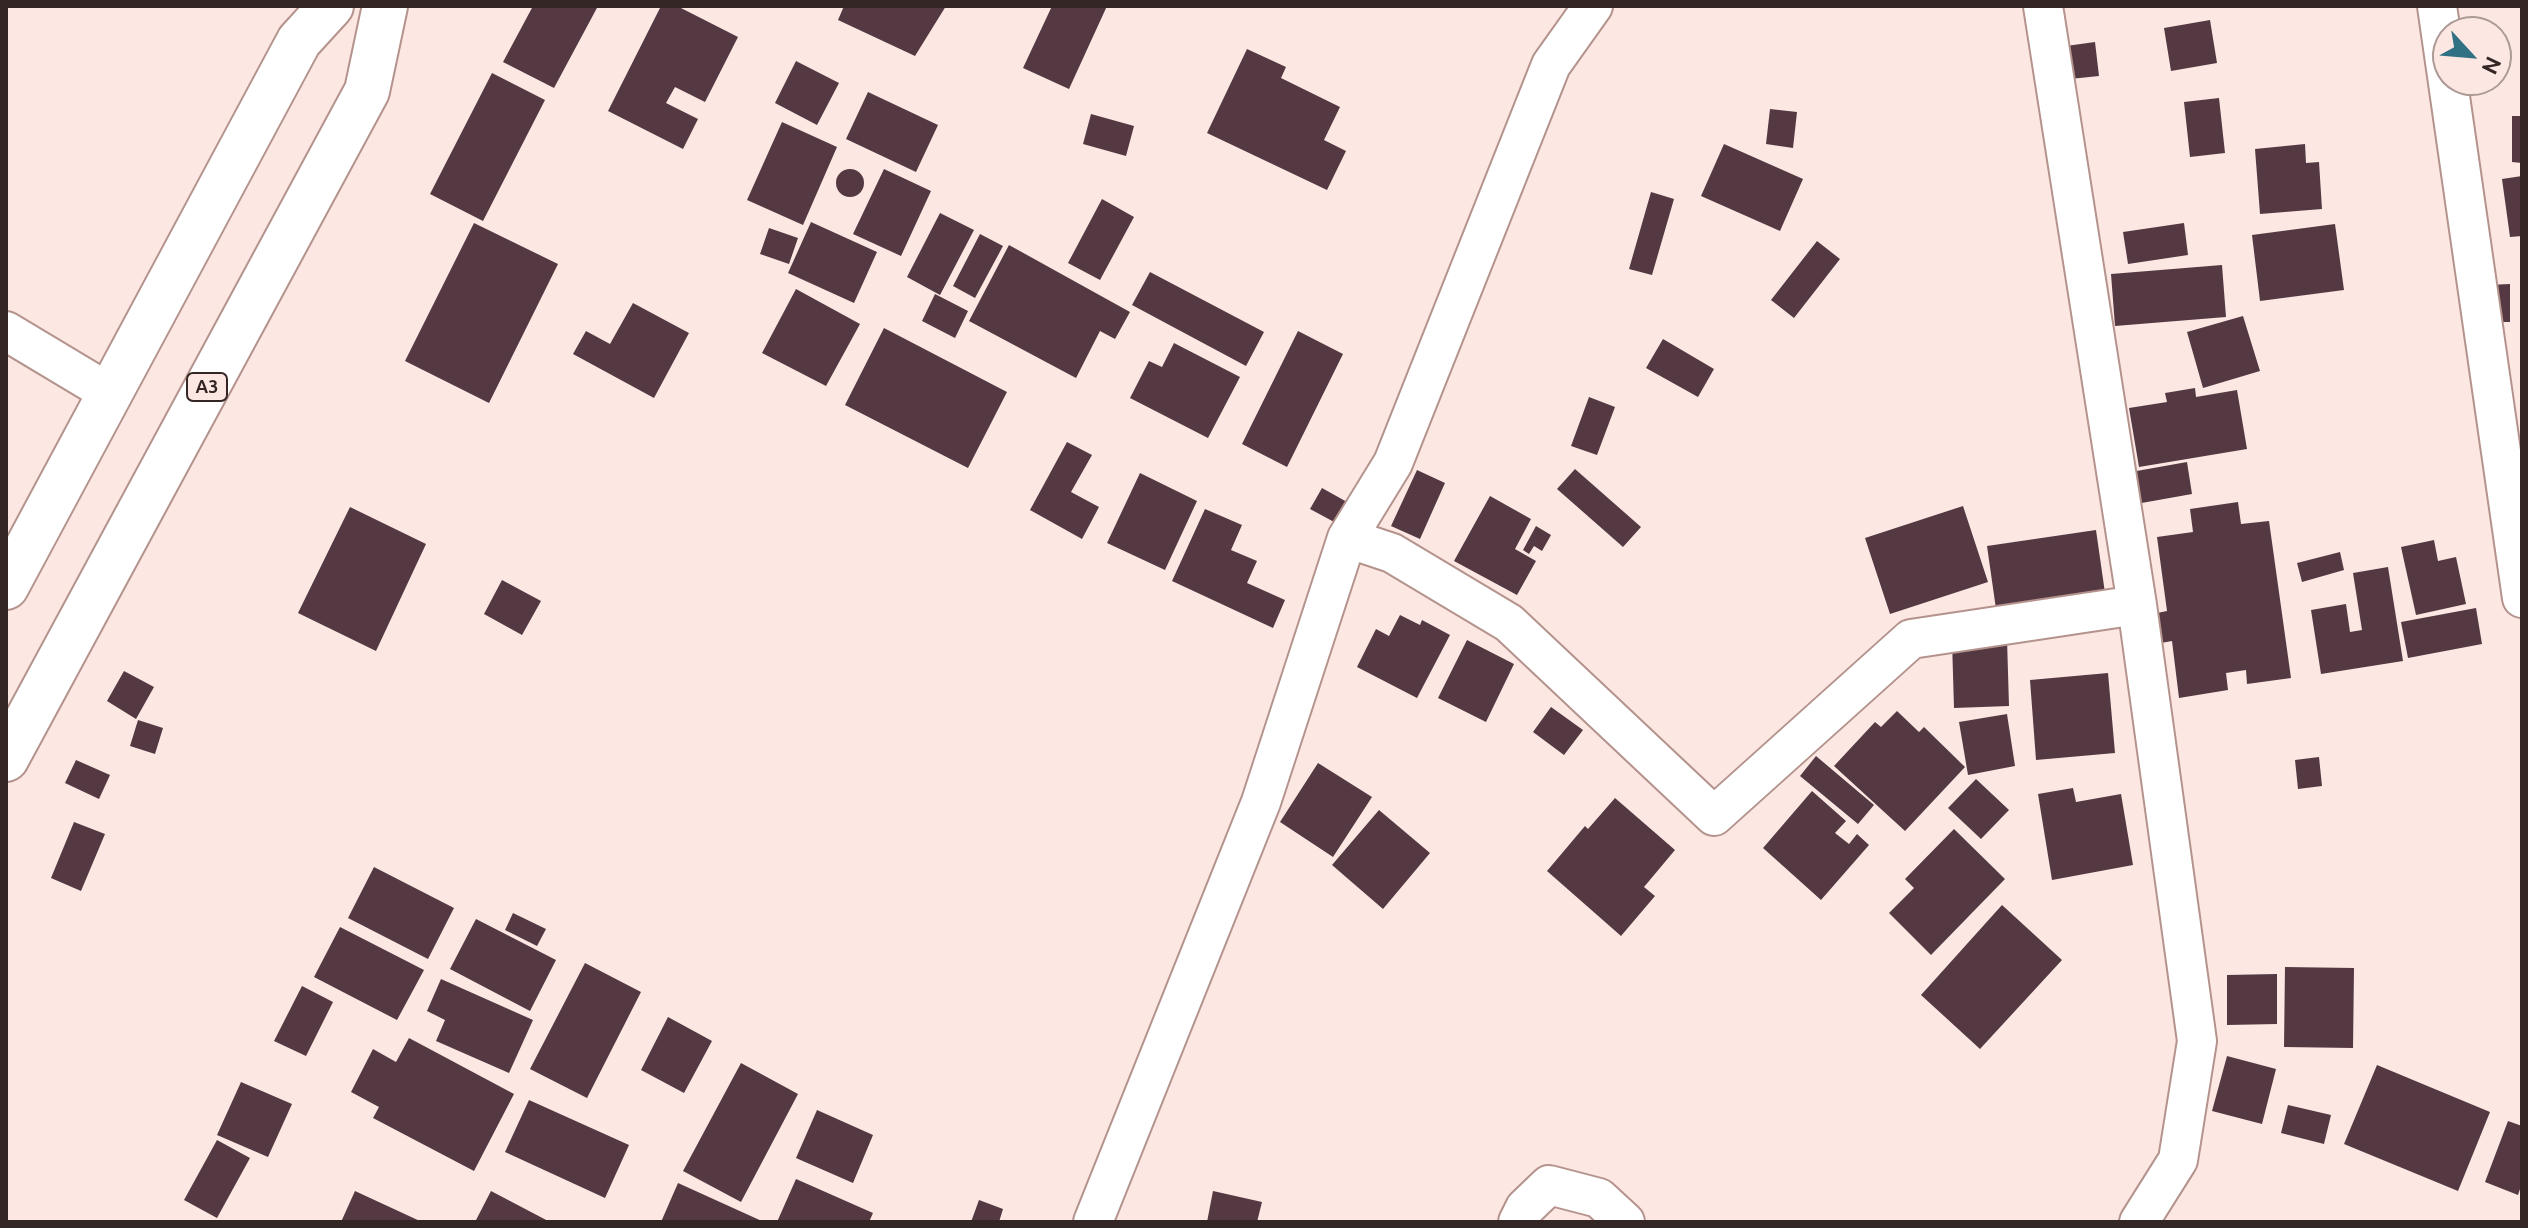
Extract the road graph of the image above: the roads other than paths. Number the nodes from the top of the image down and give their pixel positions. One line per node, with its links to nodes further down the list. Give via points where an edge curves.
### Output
1 (331, 6): 7 (highway, via 299,41)
2 (385, 6): 12 (highway, A3, via 367,91)
3 (1593, 6): 8 (street, via 1551,65 1393,463)
4 (2043, 6): 11 (street)
5 (2437, 6): 10 (street)
6 (6, 331): 7 (street)
7 (111, 394): 9 (highway)
8 (1347, 538): 11 (street, via 1392,553 1509,623 1714,816 1911,639); 13 (street, via 1261,802)
9 (6, 587)
10 (2522, 598)
11 (2137, 605): 16 (street, via 2197,1041 2178,1160)
12 (6, 759)
13 (1093, 1222)
14 (1518, 1222): 15 (street, via 1549,1185 1599,1198)
15 (1625, 1222)
16 (2139, 1222)

